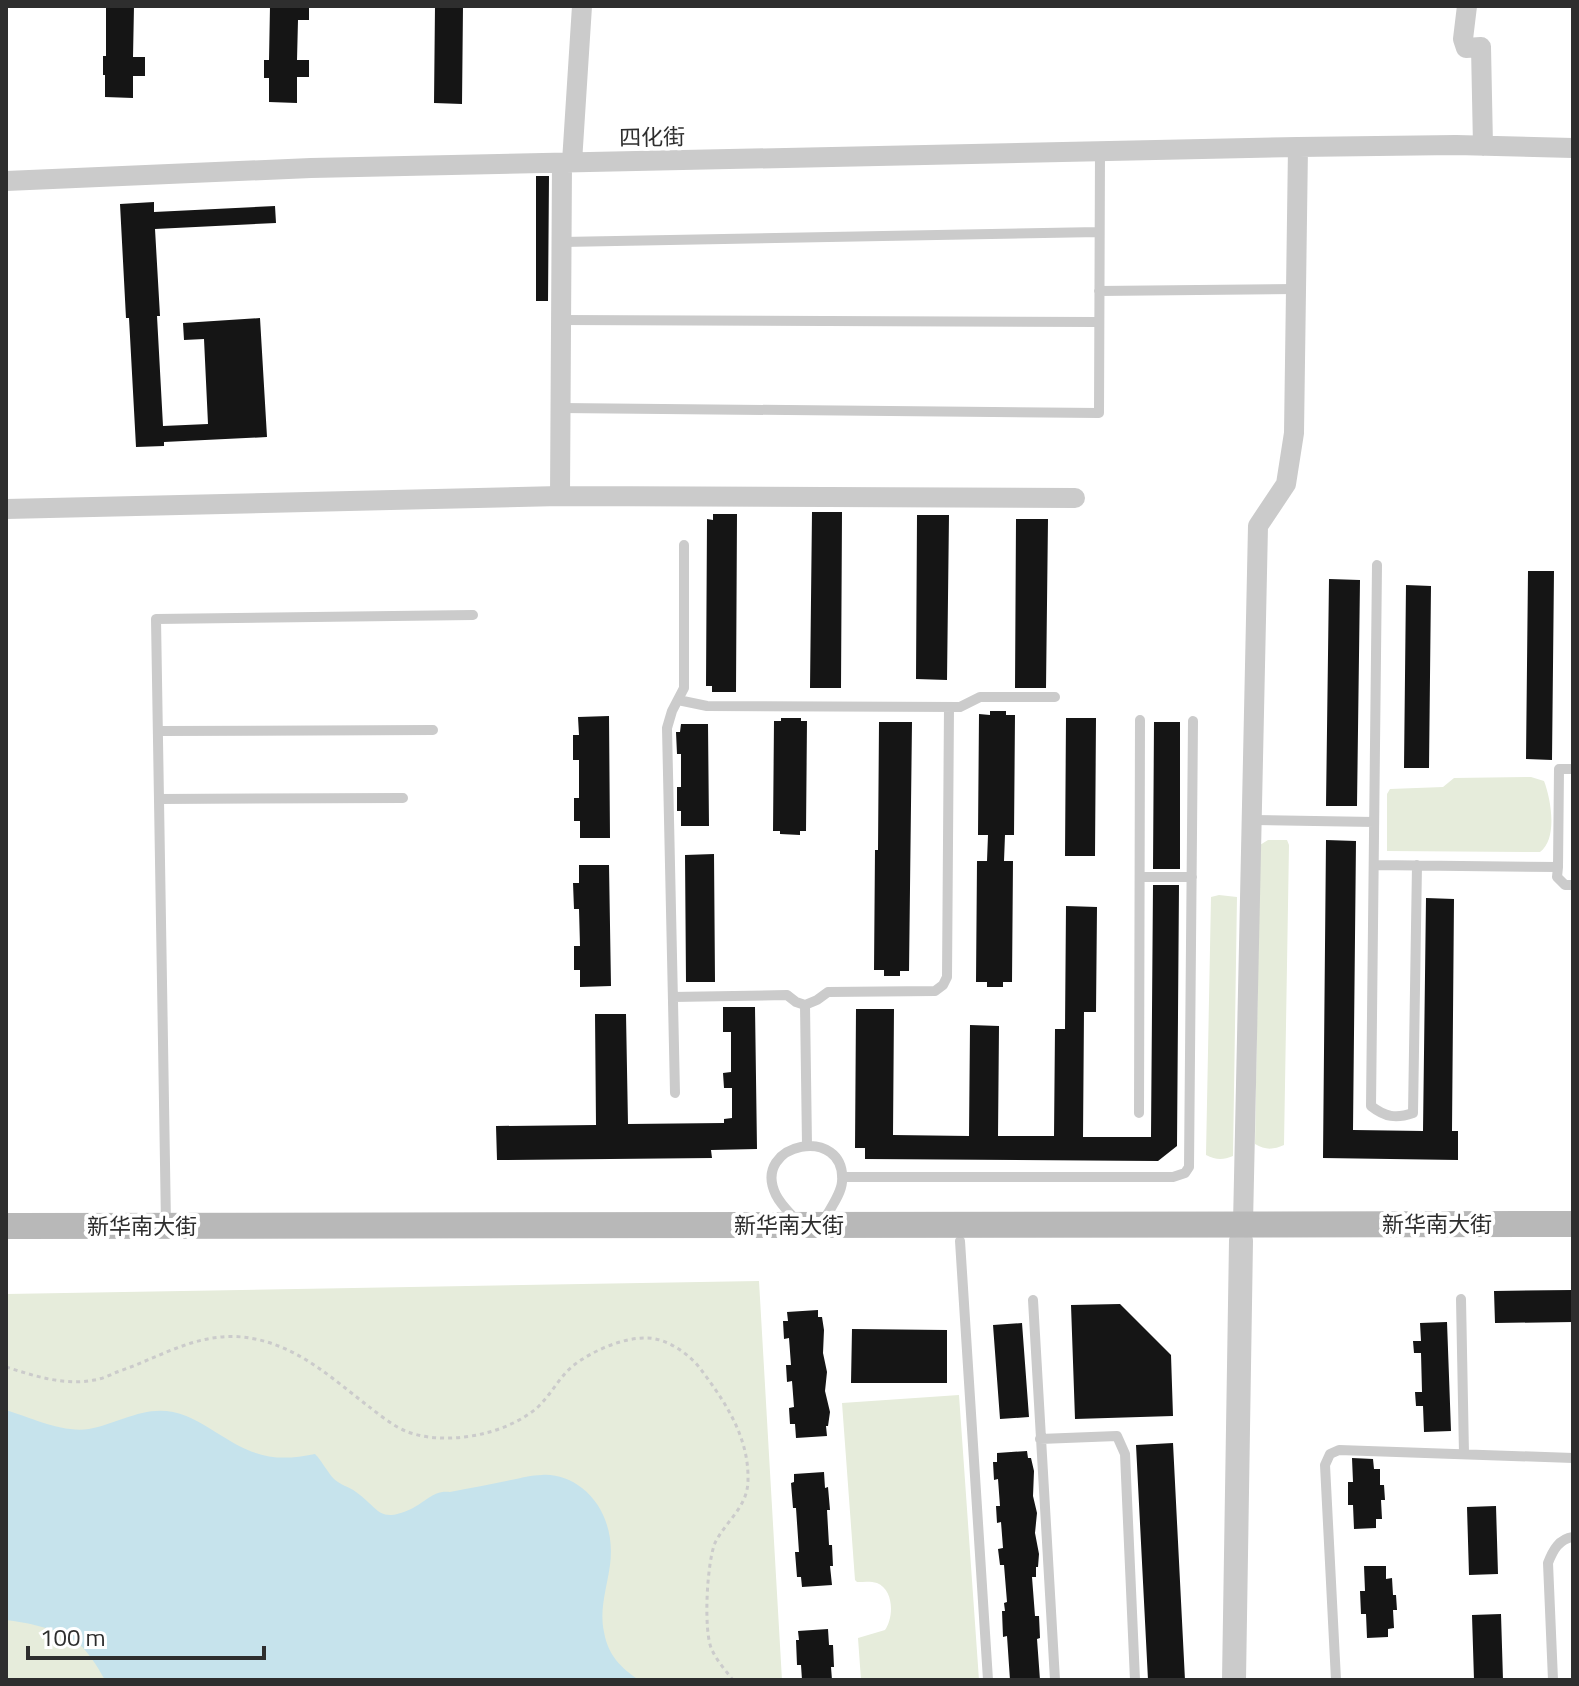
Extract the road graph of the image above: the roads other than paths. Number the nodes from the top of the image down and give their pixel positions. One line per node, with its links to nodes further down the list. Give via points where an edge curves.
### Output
1 (582, 6): 7 (street)
2 (1467, 6): 3 (street, via 1466,48 1481,47)
3 (1483, 146): 4 (street, 四化街); 5 (street, 四化街)
4 (1298, 147): 6 (street, 四化街); 11 (street)
5 (1573, 148)
6 (1100, 152): 7 (street, 四化街); 9 (lane)
7 (567, 162): 8 (street, 四化街); 10 (street)
8 (6, 181)
9 (1099, 232): 10 (lane); 12 (lane)
10 (562, 242): 13 (street)
11 (1296, 289): 12 (lane); 32 (street, via 1294,433 1286,484 1258,526)
12 (1099, 291): 14 (lane)
13 (561, 320): 14 (lane); 15 (street)
14 (1099, 322): 15 (lane, via 1099,413)
15 (561, 408): 16 (street)
16 (560, 496): 17 (street); 18 (street)
17 (1075, 498)
18 (6, 509)
19 (684, 545): 23 (lane, via 684,688)
20 (1377, 565): 33 (lane)
21 (473, 615): 28 (lane, via 156,619)
22 (1055, 697): 24 (lane, via 980,697)
23 (678, 700): 24 (lane, via 707,706); 40 (lane, via 667,728)
24 (949, 707): 41 (lane, via 947,977 935,991 828,992)
25 (1140, 720): 37 (lane)
26 (1193, 721): 38 (lane)
27 (433, 730): 28 (lane)
28 (158, 731): 31 (lane)
29 (1573, 769): 36 (lane, via 1559,769)
30 (403, 798): 31 (lane)
31 (159, 799): 49 (lane)
32 (1252, 820): 33 (lane); 50 (street)
33 (1374, 822): 34 (lane)
34 (1374, 865): 35 (lane); 35 (lane, via 1371,1106 1382,1115 1403,1116 1413,1113)
35 (1417, 865): 36 (lane)
36 (1558, 867): 39 (lane, via 1557,877)
37 (1140, 877): 38 (lane); 43 (lane)
38 (1192, 877): 45 (lane, via 1185,1173)
39 (1573, 885)
40 (673, 997): 41 (lane, via 787,995); 42 (lane)
41 (805, 1005): 44 (lane)
42 (675, 1093)
43 (1139, 1113)
44 (807, 1145): 45 (lane, via 830,1153); 47 (lane, via 784,1154 772,1179 777,1197)
45 (842, 1177): 47 (lane, via 842,1186)
46 (1573, 1224): 50 (main road, 新华南大街)
47 (811, 1225): 49 (main road, 新华南大街); 50 (main road, 新华南大街)
48 (6, 1226): 49 (main road, 新华南大街)
49 (166, 1226)
50 (1242, 1233): 51 (main road, 新华南大街); 52 (main road, 新华南大街); 63 (street)
51 (960, 1241): 53 (main road, 新华南大街); 60 (lane)
52 (1573, 1241)
53 (6, 1242)
54 (1461, 1299): 57 (lane)
55 (1033, 1300): 56 (lane)
56 (1040, 1439): 61 (lane); 62 (lane, via 1117,1436 1122,1444)
57 (1464, 1454): 58 (lane); 64 (lane, via 1330,1454 1325,1465)
58 (1573, 1458)
59 (1573, 1537): 65 (lane, via 1553,1550 1548,1563)
60 (988, 1680)
61 (1055, 1680)
62 (1135, 1680)
63 (1234, 1680)
64 (1336, 1680)
65 (1553, 1680)

